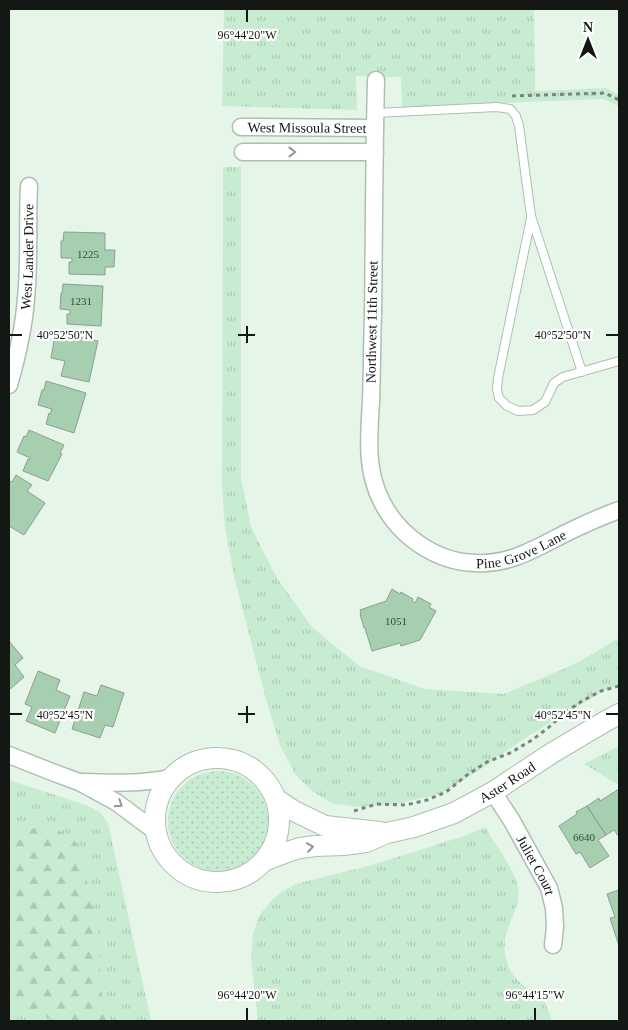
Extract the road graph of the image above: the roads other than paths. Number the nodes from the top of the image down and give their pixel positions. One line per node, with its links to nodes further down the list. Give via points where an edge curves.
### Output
1 (376, 80): 2 (street, Northwest 11th Street)
2 (375, 120): 3 (street, West Missoula Street); 5 (street, Northwest 11th Street); 7 (lane, via 497,107 510,109 519,126)
3 (241, 127)
4 (243, 152): 5 (street, West Missoula Street, one-way to 5)
5 (375, 152): 12 (street, Northwest 11th Street, via 369,457 381,502 397,525)
6 (30, 186): 10 (street, West Lander Drive, via 26,297)
7 (531, 216): 9 (lane); 9 (lane, via 496,389 506,406 518,411 534,410 545,402 554,383)
8 (619, 361): 9 (lane)
9 (582, 372)
10 (9, 386)
11 (619, 510): 12 (street, Pine Grove Lane, via 518,557 497,562 458,561)
12 (421, 546)
13 (619, 714): 17 (street, Aster Road)
14 (9, 755): 16 (street)
15 (170, 778): 16 (street, via 121,783); 18 (street, via 184,766 201,759 237,760 254,769 268,783); 19 (street, via 159,794 154,812)
16 (80, 782): 19 (street, one-way to 19, via 116,802)
17 (493, 792): 20 (street, Aster Road, via 454,813); 22 (street, Juliet Court, via 549,888 554,908)
18 (276, 799): 20 (street, Aster Road, via 325,826); 21 (street, via 280,815 278,832)
19 (155, 831): 21 (street, via 162,850 172,863 200,880 234,880)
20 (387, 833): 21 (street, Aster Road, one-way to 20, via 300,848 366,842)
21 (264, 861)
22 (553, 945)

